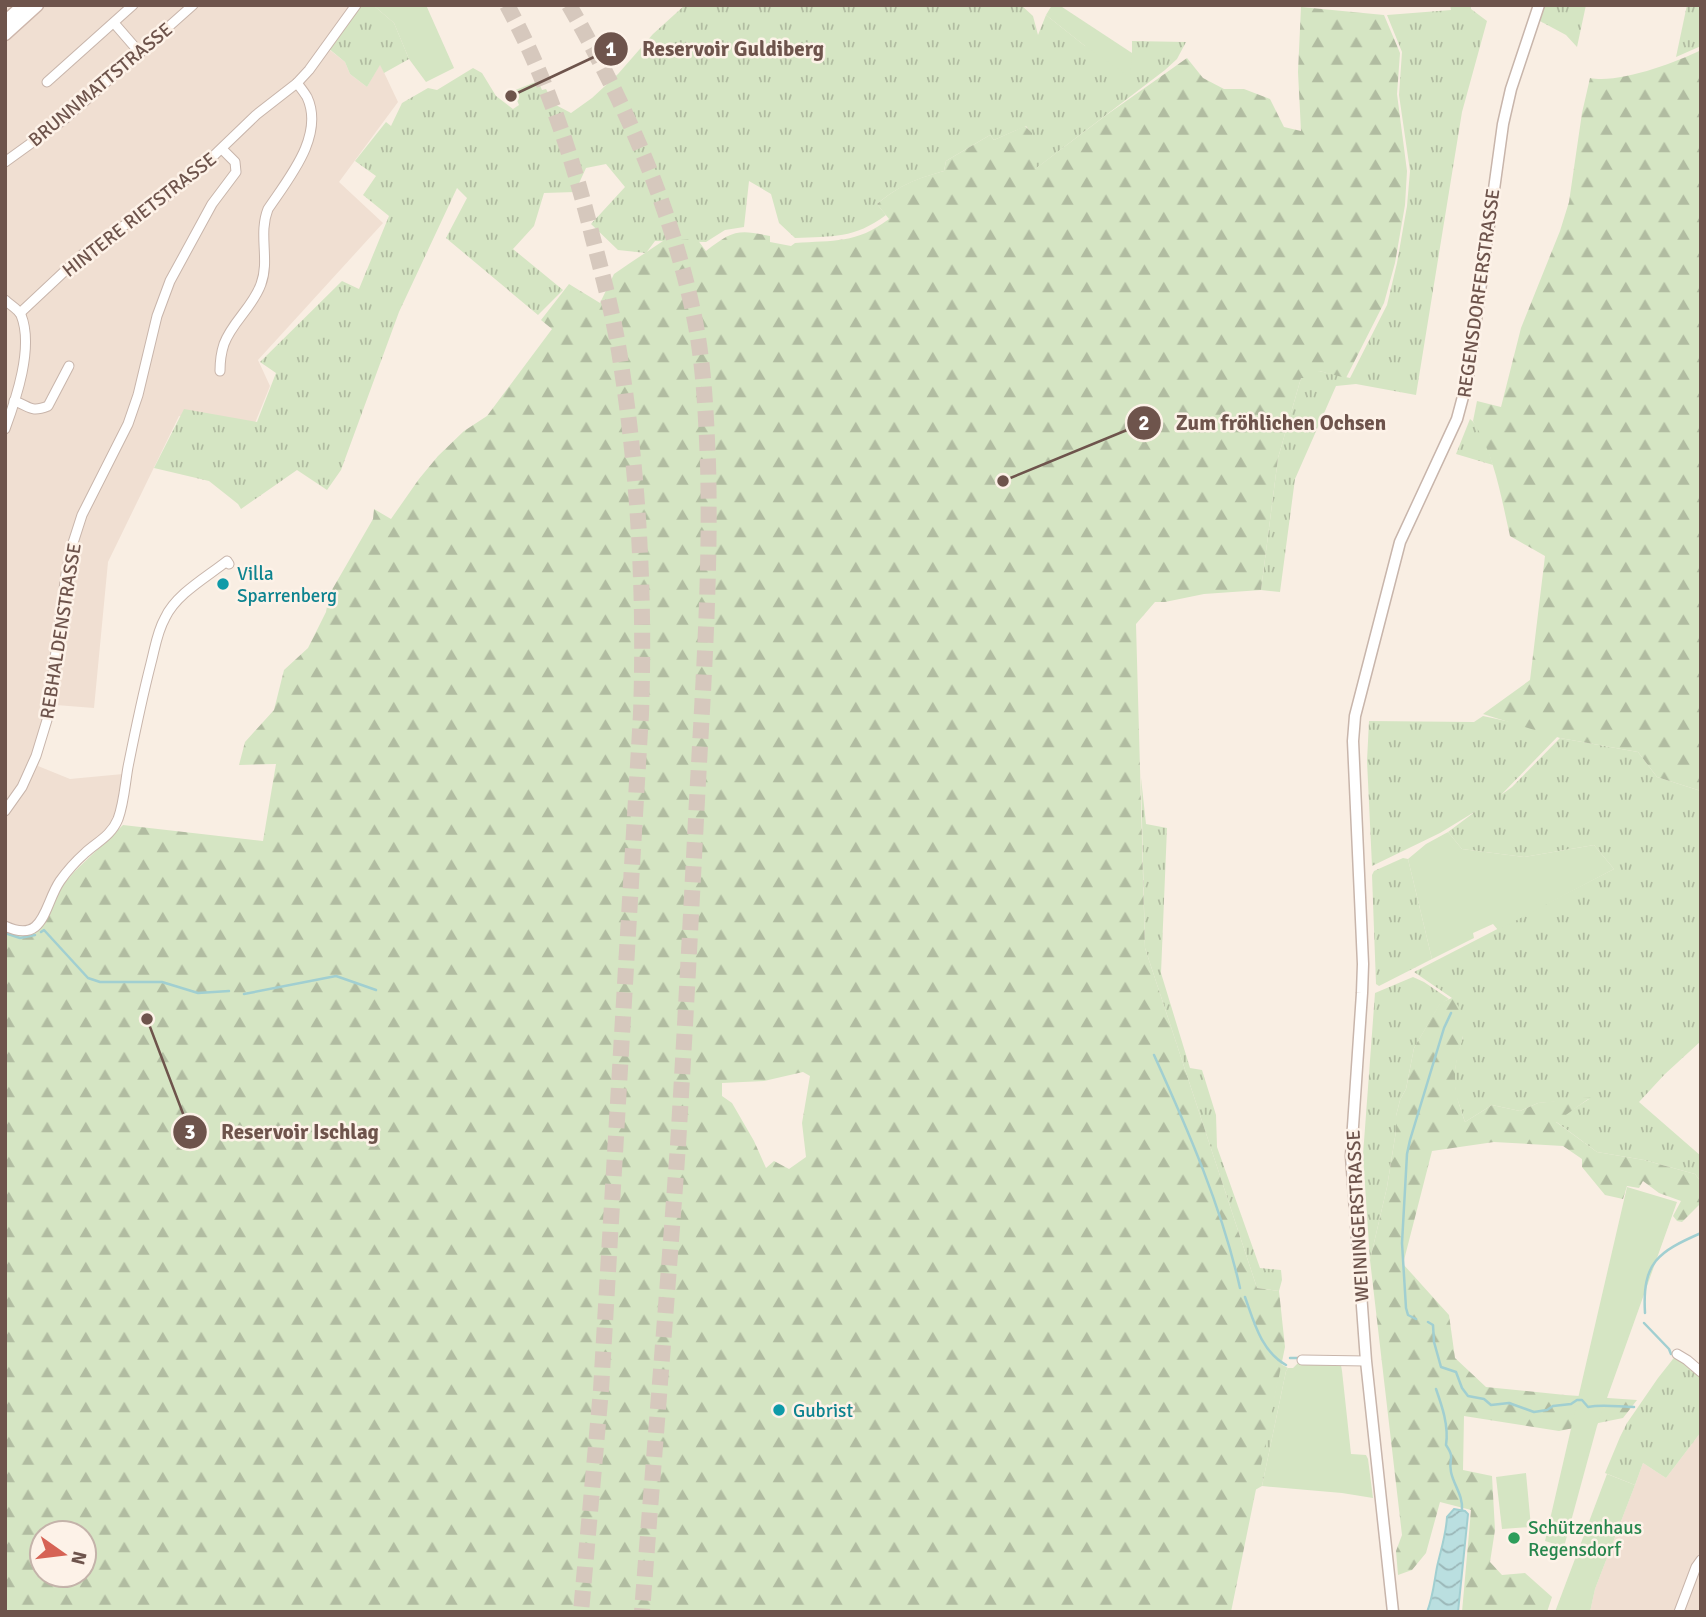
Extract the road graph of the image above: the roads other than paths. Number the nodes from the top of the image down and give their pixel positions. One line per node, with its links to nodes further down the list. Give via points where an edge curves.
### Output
1 (24, 5): 7 (main road)
2 (37, 5): 9 (main road)
3 (133, 5): 8 (street)
4 (193, 5): 10 (street, BRUNNMATTSTRASSE)
5 (356, 5): 12 (street, HINTERE RIETSTRASSE)
6 (1539, 5): 22 (street, REGENSDORFERSTRASSE, via 1506,109 1462,405 1400,542)
7 (5, 22)
8 (114, 23): 10 (street); 11 (street)
9 (5, 34)
10 (140, 53): 14 (street, BRUNNMATTSTRASSE, via 66,118)
11 (47, 82)
12 (297, 83): 13 (street, HINTERE RIETSTRASSE); 18 (street, via 309,107 309,138 302,159 265,216 262,282 225,343)
13 (222, 149): 16 (street, HINTERE RIETSTRASSE, via 164,198 83,254); 23 (street, REBHALDENSTRASSE, via 236,172 212,204 165,292 128,424 82,515 66,574 47,720 22,788)
14 (5, 162)
15 (5, 300): 16 (street)
16 (20, 313): 19 (street, via 26,350)
17 (69, 366): 19 (street, via 48,406 38,410)
18 (220, 371)
19 (14, 401): 20 (street)
20 (5, 429)
21 (229, 564): 24 (street, via 227,561 176,601 159,629 113,829 64,875 37,926 20,931)
22 (1360, 694): 27 (street, WEININGERSTRASSE, via 1353,741 1363,993 1351,1156)
23 (5, 811)
24 (5, 926)
25 (1677, 1354): 28 (street)
26 (1302, 1360): 27 (street)
27 (1366, 1361): 30 (street, WEININGERSTRASSE)
28 (1701, 1372)
29 (1701, 1560): 31 (street)
30 (1393, 1612)
31 (1679, 1612)

